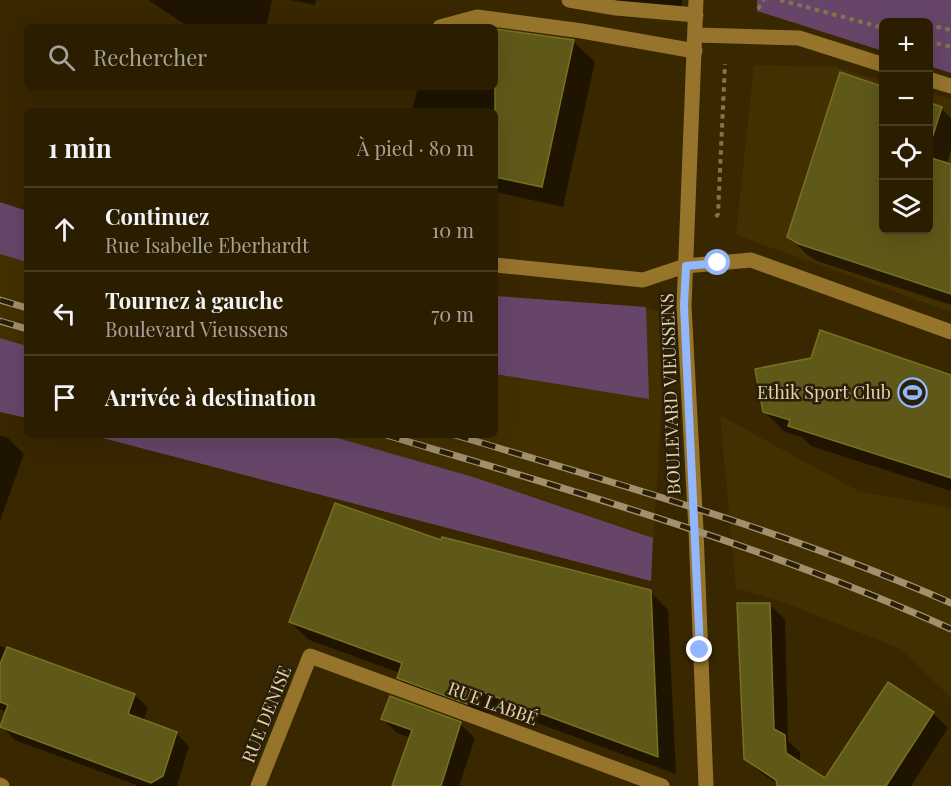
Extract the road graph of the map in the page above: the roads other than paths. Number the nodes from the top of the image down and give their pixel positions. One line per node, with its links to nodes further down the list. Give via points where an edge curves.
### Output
1 (569, 0): 2 (street, via 616,8)
2 (696, 8): 4 (street, BOULEVARD VIEUSSENS)
3 (451, 24): 5 (street, via 477,17)
4 (696, 34): 5 (street, BOULEVARD VIEUSSENS); 6 (street, via 799,38)
5 (695, 51): 10 (street, BOULEVARD VIEUSSENS)
6 (879, 63)
7 (933, 81): 8 (street)
8 (951, 86)
9 (498, 265): 10 (street, via 644,280)
10 (686, 266): 11 (street, via 752,260); 15 (street, BOULEVARD VIEUSSENS, via 684,306)
11 (951, 332)
12 (310, 656): 13 (street, RUE DENISE); 14 (street, RUE LABBÉ)
13 (258, 786)
14 (662, 786)
15 (706, 786)

